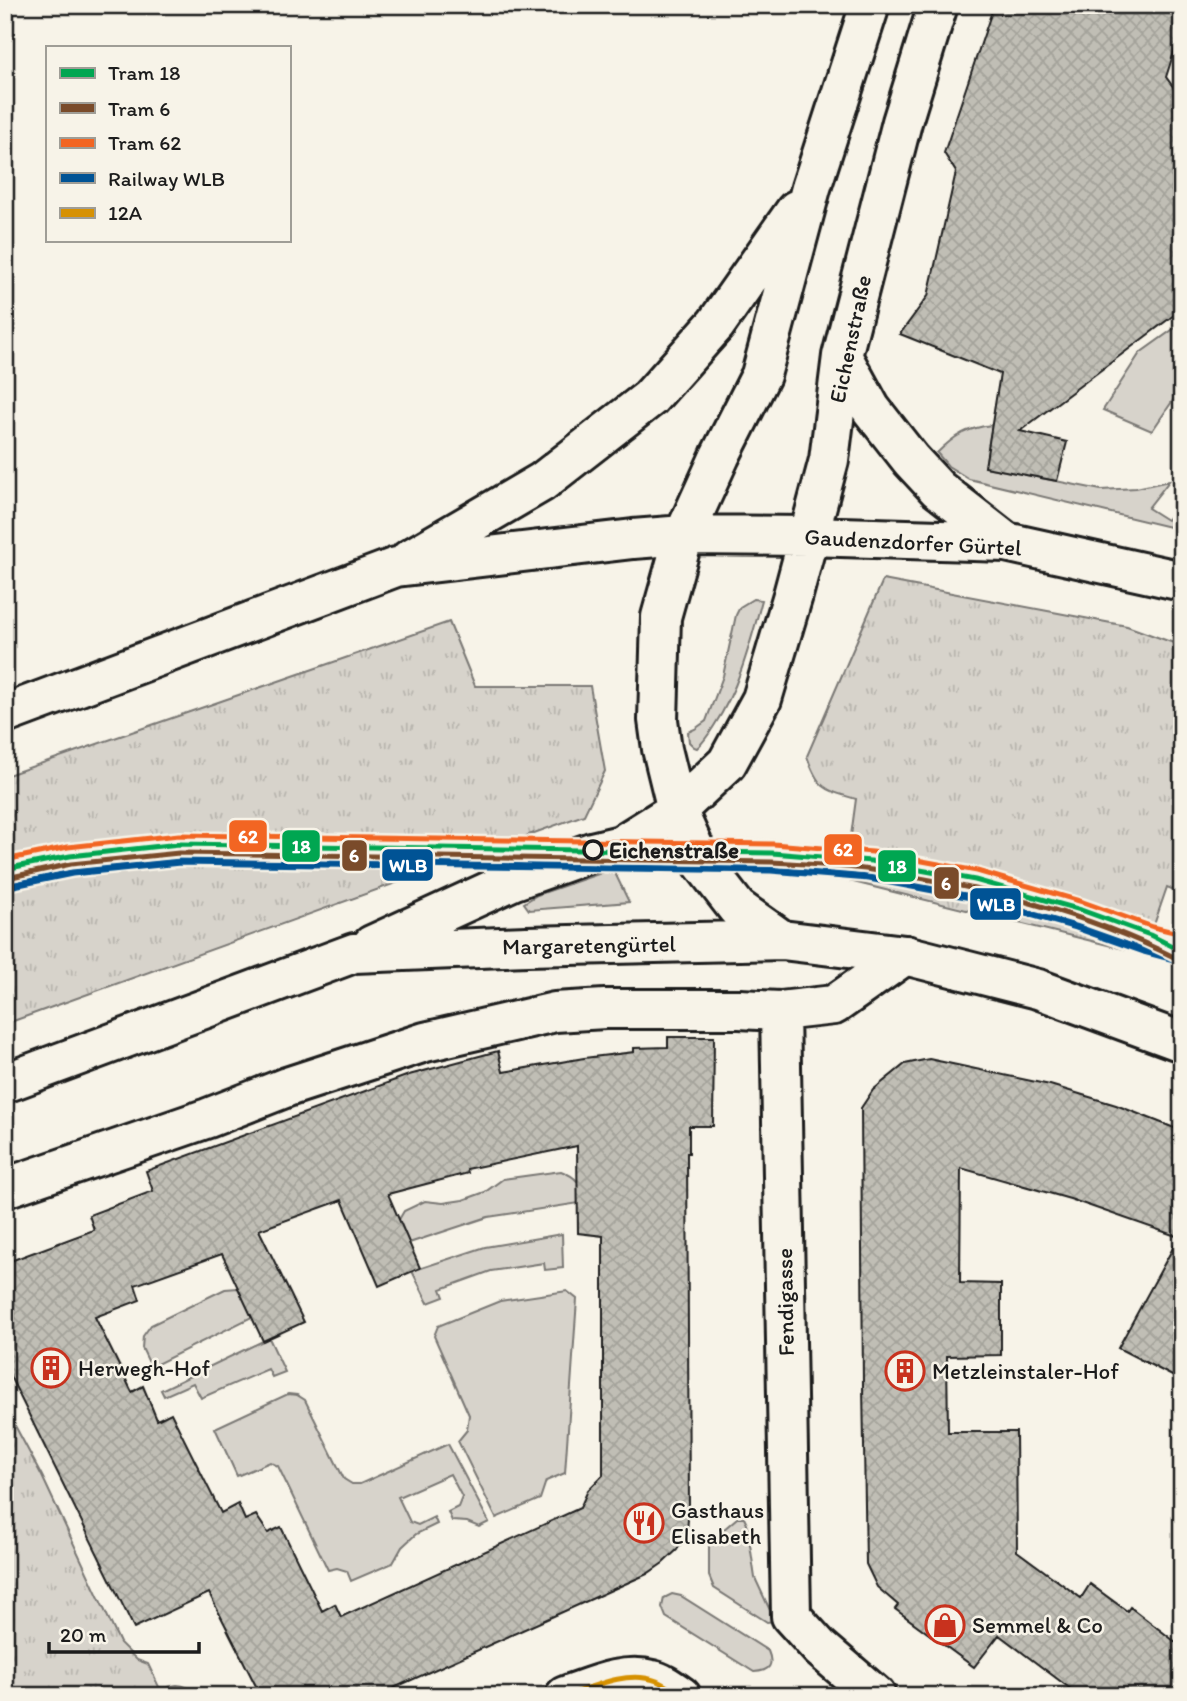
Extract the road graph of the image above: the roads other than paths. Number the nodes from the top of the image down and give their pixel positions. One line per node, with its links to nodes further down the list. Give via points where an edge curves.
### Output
1 (870, 5): 3 (main road)
2 (938, 5): 4 (main road, Eichenstraße, via 902,122)
3 (811, 188): 5 (main road, via 761,375); 8 (main road, via 716,324 650,398 542,482)
4 (842, 356): 6 (main road, Eichenstraße, via 829,460); 7 (main road, via 871,409 911,460 938,489)
5 (684, 535): 6 (main road, Gaudenzdorfer Gürtel); 8 (main road); 11 (main road, via 661,617 658,720)
6 (808, 536): 7 (main road, Gaudenzdorfer Gürtel); 11 (main road, Eichenstraße, via 762,699 727,763)
7 (1006, 542): 9 (main road, Gaudenzdorfer Gürtel)
8 (396, 567): 10 (main road)
9 (1182, 581)
10 (5, 713)
11 (677, 810): 12 (main road, via 699,859 737,908); 13 (main road, Eichenstraße, via 621,845 514,880)
12 (782, 940): 13 (main road, Margaretengürtel); 14 (main road, Margaretengürtel)
13 (354, 953): 17 (main road, Margaretengürtel)
14 (905, 955): 15 (main road, via 834,1005); 16 (main road, Margaretengürtel, via 1038,989)
15 (780, 1011): 18 (main road, via 605,1009 555,1012 491,1026 286,1087); 21 (main road, Fendigasse, via 791,1616)
16 (1182, 1042)
17 (5, 1083)
18 (5, 1188)
19 (565, 1696): 20 (main road, via 610,1680 635,1678 652,1679)
20 (681, 1696)
21 (876, 1696)

